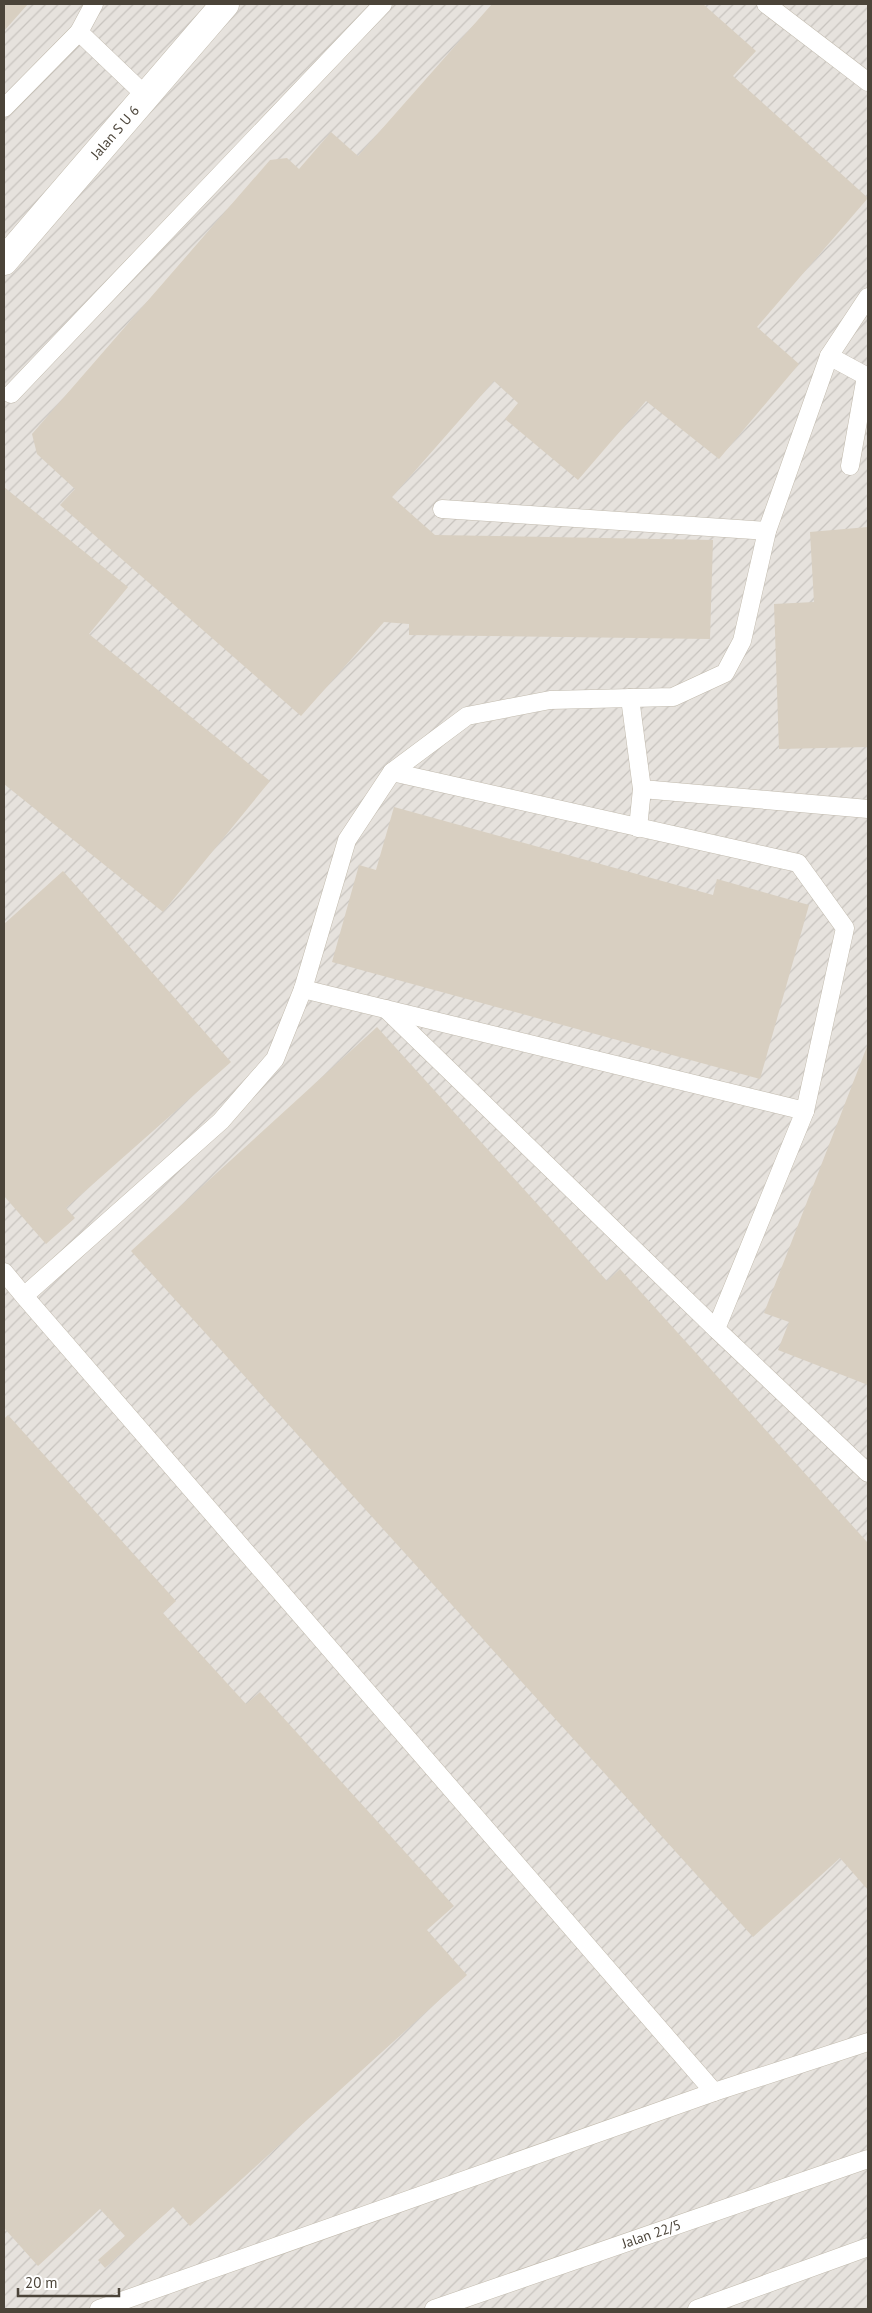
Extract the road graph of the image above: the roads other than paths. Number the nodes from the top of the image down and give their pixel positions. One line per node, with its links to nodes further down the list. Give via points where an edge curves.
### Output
1 (94, 4): 5 (lane)
2 (226, 4): 7 (street, Jalan S U 6)
3 (383, 4): 12 (lane)
4 (766, 4): 6 (lane)
5 (79, 32): 7 (lane); 8 (lane)
6 (868, 82)
7 (145, 95): 9 (street, Jalan S U 6)
8 (4, 108)
9 (4, 261)
10 (868, 297): 11 (lane)
11 (829, 356): 13 (lane, via 866,376); 15 (lane)
12 (11, 394)
13 (850, 466)
14 (442, 508): 15 (lane)
15 (767, 531): 16 (lane, via 742,641 725,673 673,697)
16 (630, 698): 17 (lane, via 550,700 467,716); 18 (lane)
17 (392, 772): 20 (lane); 21 (lane, via 347,840)
18 (642, 789): 19 (lane); 20 (lane)
19 (868, 809)
20 (638, 828): 23 (lane, via 798,863 845,928)
21 (303, 989): 22 (lane); 25 (lane, via 276,1059 220,1121)
22 (385, 1009): 23 (lane); 26 (lane)
23 (805, 1112): 26 (lane)
24 (4, 1272): 25 (lane)
25 (24, 1296): 29 (lane)
26 (716, 1329): 27 (lane)
27 (868, 1473)
28 (868, 2042): 29 (lane)
29 (714, 2092): 32 (lane)
30 (868, 2159): 33 (lane, Jalan 22/5)
31 (868, 2247): 34 (lane)
32 (99, 2309)
33 (434, 2309)
34 (697, 2309)

